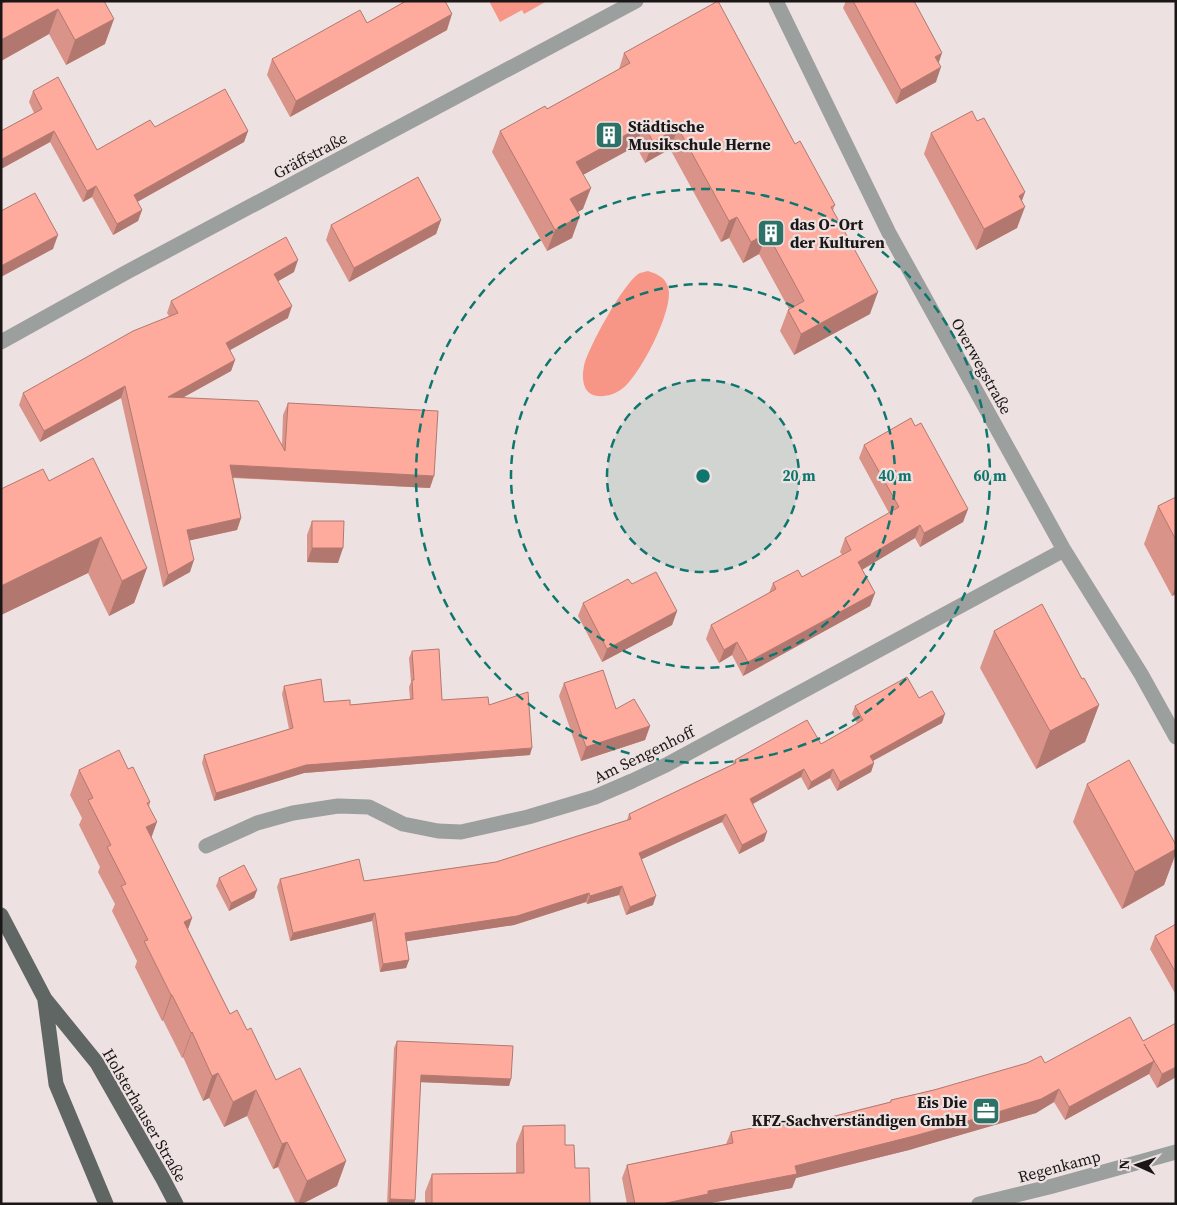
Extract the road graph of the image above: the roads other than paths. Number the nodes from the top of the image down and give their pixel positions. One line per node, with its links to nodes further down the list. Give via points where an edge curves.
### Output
1 (636, 1): 3 (street, Gräffstraße)
2 (776, 1): 4 (street, Overwegstraße, via 889,234)
3 (1, 342)
4 (1064, 550): 5 (street, Overwegstraße); 6 (street, Am Sengenhoff, via 666,765 595,797 461,832 403,824 369,807 338,806 294,813 257,824)
5 (1176, 737)
6 (206, 846)
7 (1, 915): 8 (main road, Holsterhauser Straße)
8 (45, 999): 10 (main road, Holsterhauser Straße, via 56,1084); 11 (main road, Holsterhauser Straße, via 97,1064)
9 (1176, 1152): 12 (street, Regenkamp)
10 (106, 1204)
11 (176, 1204)
12 (980, 1204)

